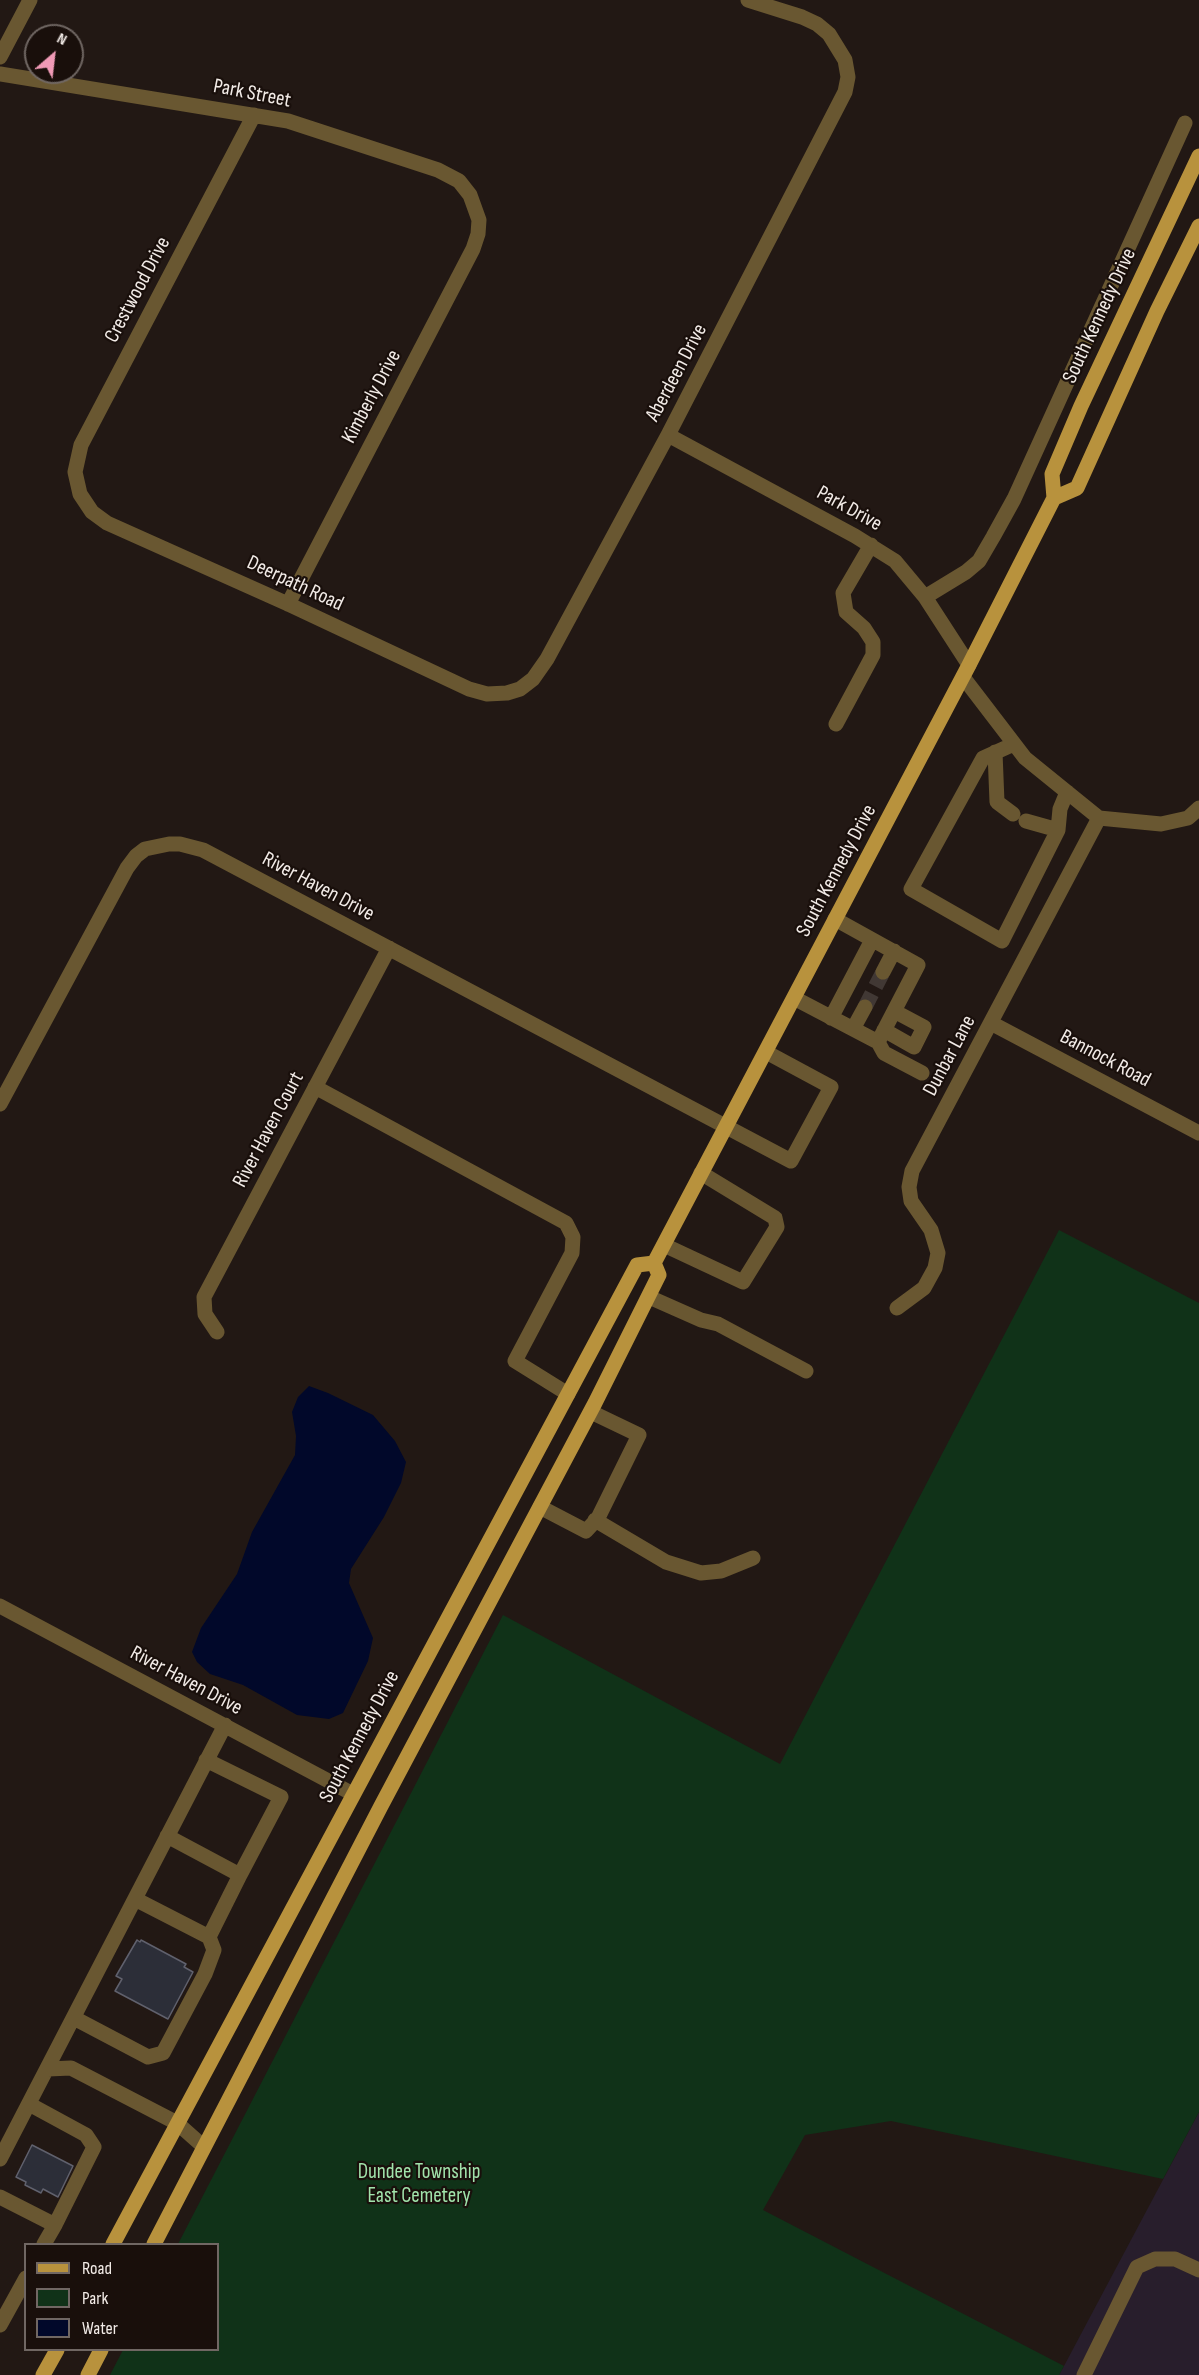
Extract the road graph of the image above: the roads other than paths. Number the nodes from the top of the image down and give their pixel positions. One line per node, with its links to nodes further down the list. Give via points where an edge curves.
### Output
1 (30, 0): 3 (street)
2 (748, 0): 10 (street, Aberdeen Drive, via 817,24 842,54 848,77 840,105)
3 (0, 57)
4 (0, 74): 5 (street, Park Street)
5 (254, 115): 8 (street, Park Street, via 288,122 438,170 462,184); 11 (street, Crestwood Drive, via 81,445 75,468)
6 (1185, 123): 14 (street, via 1014,499 979,561)
7 (1199, 156): 12 (main road, South Kennedy Drive, via 1052,474)
8 (475, 205): 15 (street, Kimberly Drive, via 479,227 473,249)
9 (1199, 226): 12 (main road, via 1077,488)
10 (668, 435): 13 (street, Park Drive); 17 (street, Aberdeen Drive, via 540,671 527,684)
11 (78, 490): 15 (street, Deerpath Road, via 88,508 107,523)
12 (1054, 498): 16 (main road, South Kennedy Drive)
13 (871, 545): 14 (street, Park Drive, via 895,561); 18 (street, via 843,593 846,612 873,642 873,655)
14 (925, 597): 16 (street, Park Drive)
15 (288, 604): 17 (street, Deerpath Road, via 469,689 487,694)
16 (966, 671): 19 (street, Park Drive); 25 (main road, South Kennedy Drive)
17 (507, 693)
18 (836, 724)
19 (1014, 744): 20 (street); 21 (street, Park Drive)
20 (989, 755): 24 (street, via 997,802 1020,818); 24 (street, via 911,889 1002,941)
21 (1067, 792): 23 (street, Park Drive); 24 (street)
22 (1199, 808): 23 (street, via 1188,818 1161,824)
23 (1099, 818): 34 (street, Dunbar Lane)
24 (1058, 830)
25 (835, 920): 26 (street); 30 (main road, South Kennedy Drive)
26 (873, 940): 28 (street); 33 (street)
27 (389, 948): 39 (street, River Haven Court); 40 (street, River Haven Drive, via 203,850 174,844 145,849 131,861 118,883); 41 (street, River Haven Drive)
28 (894, 951): 29 (street); 32 (street, via 918,965)
29 (883, 972)
30 (794, 998): 33 (street); 37 (main road, South Kennedy Drive)
31 (865, 1007): 35 (street)
32 (894, 1011): 36 (street); 36 (street, via 924,1027 914,1047)
33 (831, 1018): 35 (street)
34 (991, 1023): 42 (street, Bannock Road); 47 (street, Dunbar Lane, via 912,1171 911,1201 931,1230 938,1253 924,1288)
35 (853, 1029): 36 (street)
36 (881, 1036): 38 (street, via 884,1053)
37 (766, 1052): 41 (main road, South Kennedy Drive); 41 (street, River Haven Drive, via 831,1087 791,1161)
38 (922, 1074)
39 (315, 1088): 48 (street, River Haven Court, via 204,1297 205,1314); 50 (street, via 566,1223 573,1237 572,1253 515,1361)
40 (0, 1104)
41 (726, 1126): 43 (main road, South Kennedy Drive)
42 (1199, 1132)
43 (701, 1173): 44 (main road, South Kennedy Drive); 44 (street, via 775,1218 777,1227 743,1282)
44 (664, 1245): 45 (main road, South Kennedy Drive)
45 (654, 1263): 46 (main road, South Kennedy Drive, via 659,1275); 50 (main road, South Kennedy Drive, via 637,1265)
46 (649, 1297): 49 (street, via 718,1324); 51 (main road, South Kennedy Drive)
47 (897, 1308)
48 (217, 1332)
49 (806, 1371)
50 (568, 1394): 58 (main road, South Kennedy Drive)
51 (591, 1412): 52 (main road, South Kennedy Drive); 53 (street, via 639,1435)
52 (540, 1507): 53 (street, via 586,1531); 67 (main road, South Kennedy Drive)
53 (596, 1520): 54 (street, via 666,1562 701,1572 721,1571)
54 (753, 1558)
55 (0, 1606): 56 (street, River Haven Drive)
56 (225, 1725): 57 (street); 58 (street, River Haven Drive)
57 (206, 1760): 59 (street); 60 (street, via 281,1797)
58 (353, 1794): 66 (main road, South Kennedy Drive)
59 (167, 1836): 60 (street); 61 (street)
60 (240, 1875): 62 (street)
61 (135, 1899): 62 (street); 63 (street)
62 (209, 1937): 63 (street, via 214,1950 205,1974 163,2053 148,2056)
63 (74, 2018): 64 (street)
64 (48, 2069): 65 (street); 66 (street, via 71,2068)
65 (29, 2104): 68 (street); 70 (street, via 86,2135 94,2147)
66 (177, 2123): 67 (street); 72 (main road, South Kennedy Drive)
67 (204, 2147): 73 (main road, South Kennedy Drive)
68 (0, 2159)
69 (0, 2197): 70 (street)
70 (55, 2225): 71 (street)
71 (45, 2243)
72 (114, 2243)
73 (155, 2243)
74 (1199, 2270): 81 (street, via 1175,2259 1155,2259 1137,2267)
75 (24, 2282): 76 (street)
76 (0, 2325)
77 (56, 2351): 79 (main road)
78 (100, 2351): 80 (main road)
79 (43, 2375)
80 (88, 2375)
81 (1084, 2375)

